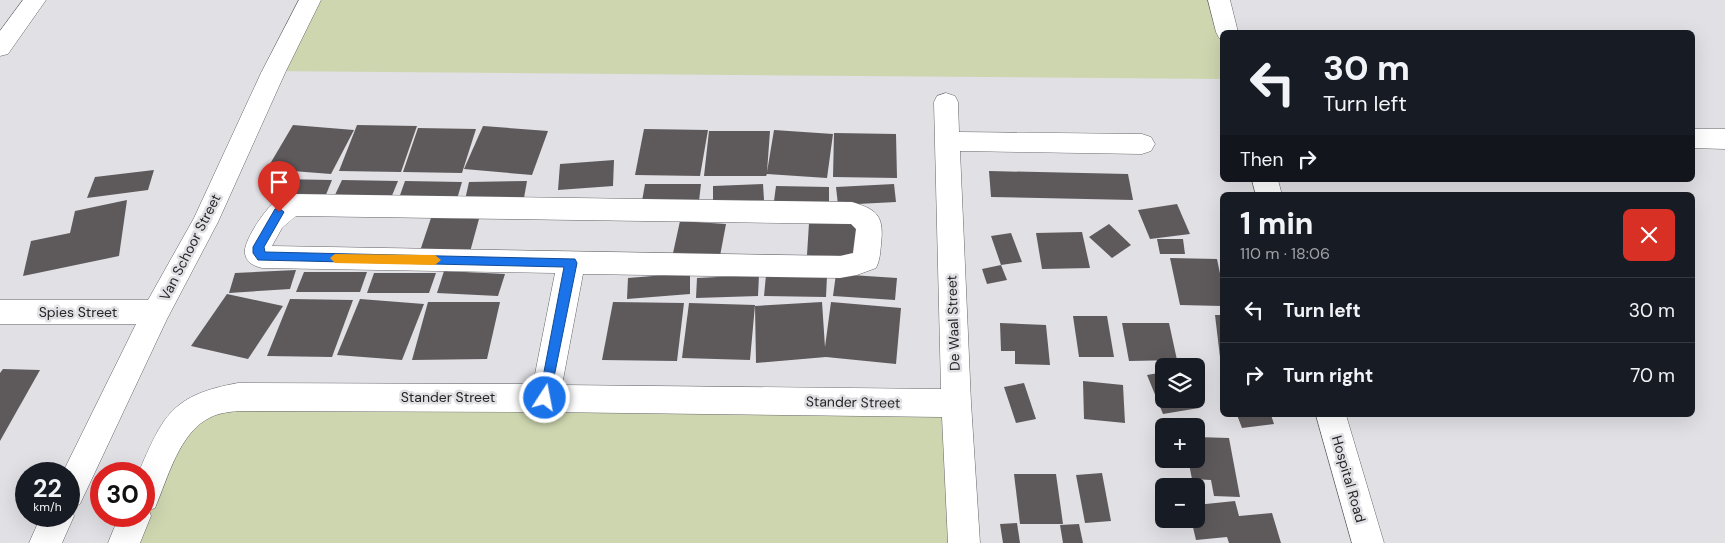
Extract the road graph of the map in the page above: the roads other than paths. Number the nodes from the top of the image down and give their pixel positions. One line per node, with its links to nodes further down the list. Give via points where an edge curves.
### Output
1 (35, 0): 5 (street)
2 (310, 0): 13 (street, Van Schoor Street, via 205,222)
3 (1219, 0): 4 (street)
4 (1226, 30)
5 (0, 48)
6 (946, 102): 9 (street, De Waal Street)
7 (1695, 138): 8 (street)
8 (1725, 139)
9 (947, 141): 10 (street); 15 (street, De Waal Street)
10 (1142, 144)
11 (571, 263): 11 (street, via 840,267 866,260 870,226 852,213 296,205 279,212 258,247 262,257); 14 (street)
12 (0, 312): 13 (street, Spies Street)
13 (156, 312): 17 (street, Van Schoor Street)
14 (545, 398): 15 (street, Stander Street); 18 (street, Stander Street, via 238,397 194,410 176,429)
15 (956, 403): 23 (street, De Waal Street)
16 (1332, 417): 24 (street, Hospital Road)
17 (80, 470)
18 (155, 474)
19 (53, 527): 21 (street)
20 (131, 527): 22 (street)
21 (45, 543)
22 (124, 543)
23 (964, 543)
24 (1368, 543)

